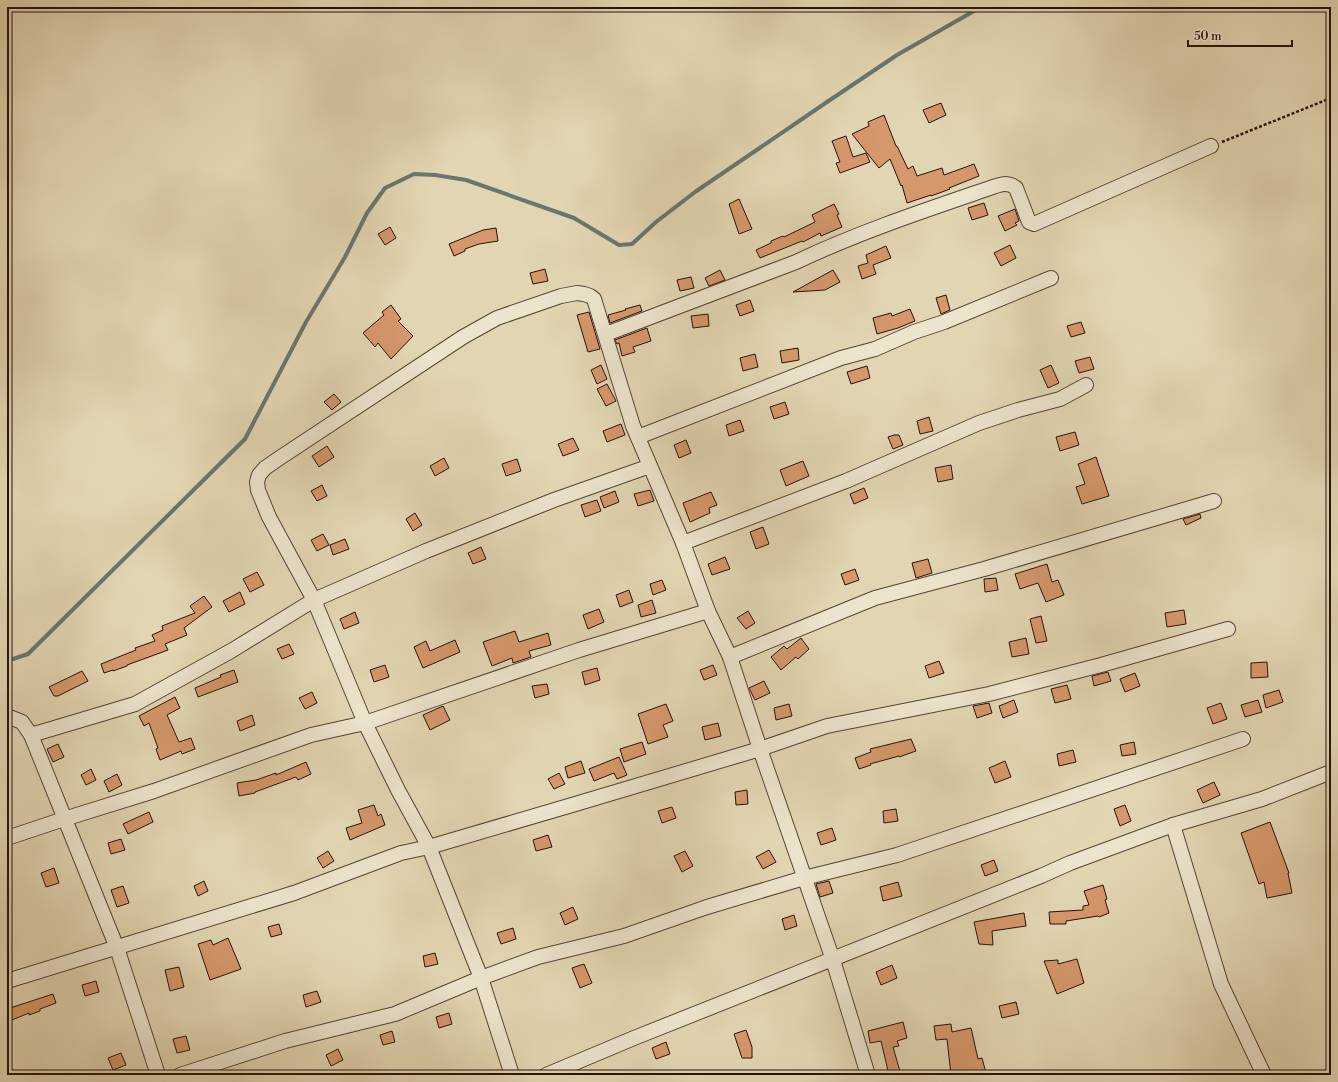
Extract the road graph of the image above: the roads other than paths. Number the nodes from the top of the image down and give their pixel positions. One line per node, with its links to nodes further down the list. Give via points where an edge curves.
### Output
1 (1211, 146): 3 (street, via 1034,224 1029,222 1014,186 1003,184 993,187 888,224)
2 (1051, 278): 5 (street, via 875,349 841,358)
3 (606, 334): 5 (street); 9 (street, via 594,299 584,294 561,296 497,318 463,337 265,468 259,475 258,490 269,517)
4 (1086, 385): 8 (street, via 1060,399 979,423 846,481)
5 (638, 437): 6 (street)
6 (650, 466): 8 (street); 9 (street, via 554,500 426,551)
7 (1214, 501): 12 (street, via 984,569 875,598)
8 (683, 543): 10 (street)
9 (314, 600): 14 (street); 15 (street, via 231,651 135,704)
10 (708, 611): 12 (street); 14 (street, via 579,650)
11 (1228, 629): 17 (street, via 989,694 828,726)
12 (730, 657): 17 (street)
13 (7, 716): 15 (street, via 22,722)
14 (364, 723): 19 (street, via 311,735 154,791); 22 (street)
15 (30, 735): 19 (street)
16 (1243, 739): 23 (street, via 897,855)
17 (760, 749): 22 (street); 23 (street)
18 (1331, 772): 20 (street, via 1262,799)
19 (64, 819): 21 (street); 24 (street)
20 (1173, 825): 25 (street, via 1070,863); 33 (street, via 1221,984)
21 (7, 838)
22 (429, 847): 24 (street, via 401,853 294,893); 26 (street)
23 (804, 878): 25 (street); 26 (street, via 707,907 624,936 538,957)
24 (117, 948): 27 (street); 29 (street)
25 (833, 960): 28 (street); 32 (street)
26 (481, 978): 30 (street, via 395,1014 285,1041); 31 (street)
27 (7, 982)
28 (864, 1073)
29 (158, 1075)
30 (180, 1075)
31 (512, 1075)
32 (546, 1075)
33 (1264, 1075)

